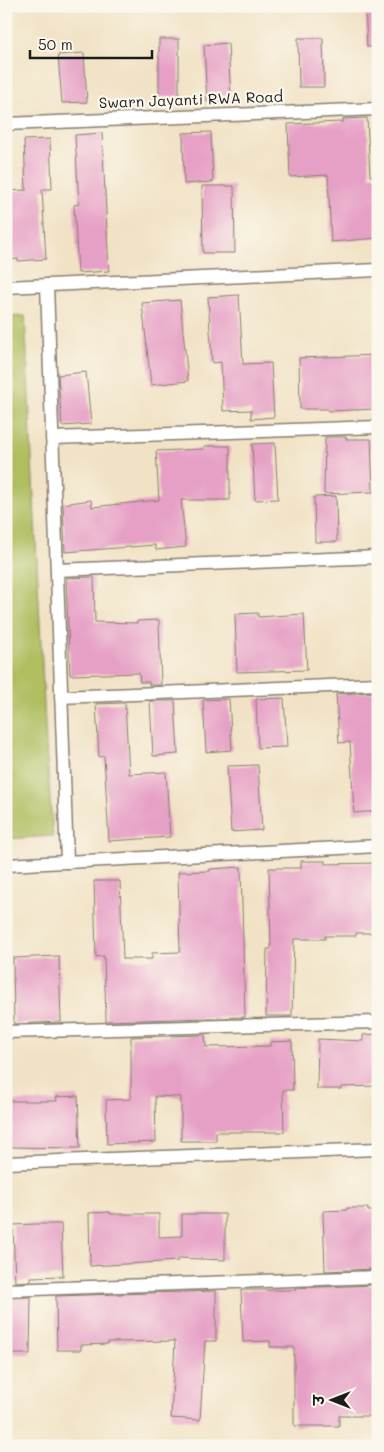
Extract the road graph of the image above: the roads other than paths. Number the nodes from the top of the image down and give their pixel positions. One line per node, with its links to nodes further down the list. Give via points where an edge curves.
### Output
1 (378, 108): 2 (street, Swarn Jayanti RWA Road)
2 (6, 124)
3 (378, 270): 4 (street)
4 (47, 285): 5 (street); 7 (street)
5 (6, 287)
6 (378, 427): 7 (street)
7 (52, 438): 9 (street)
8 (378, 557): 9 (street)
9 (57, 570): 11 (street)
10 (378, 684): 11 (street)
11 (61, 697): 13 (street)
12 (378, 846): 13 (street)
13 (67, 862): 14 (street)
14 (6, 865)
15 (378, 1022): 16 (street)
16 (6, 1032)
17 (378, 1149): 18 (street)
18 (6, 1163)
19 (378, 1277): 20 (street)
20 (6, 1290)

